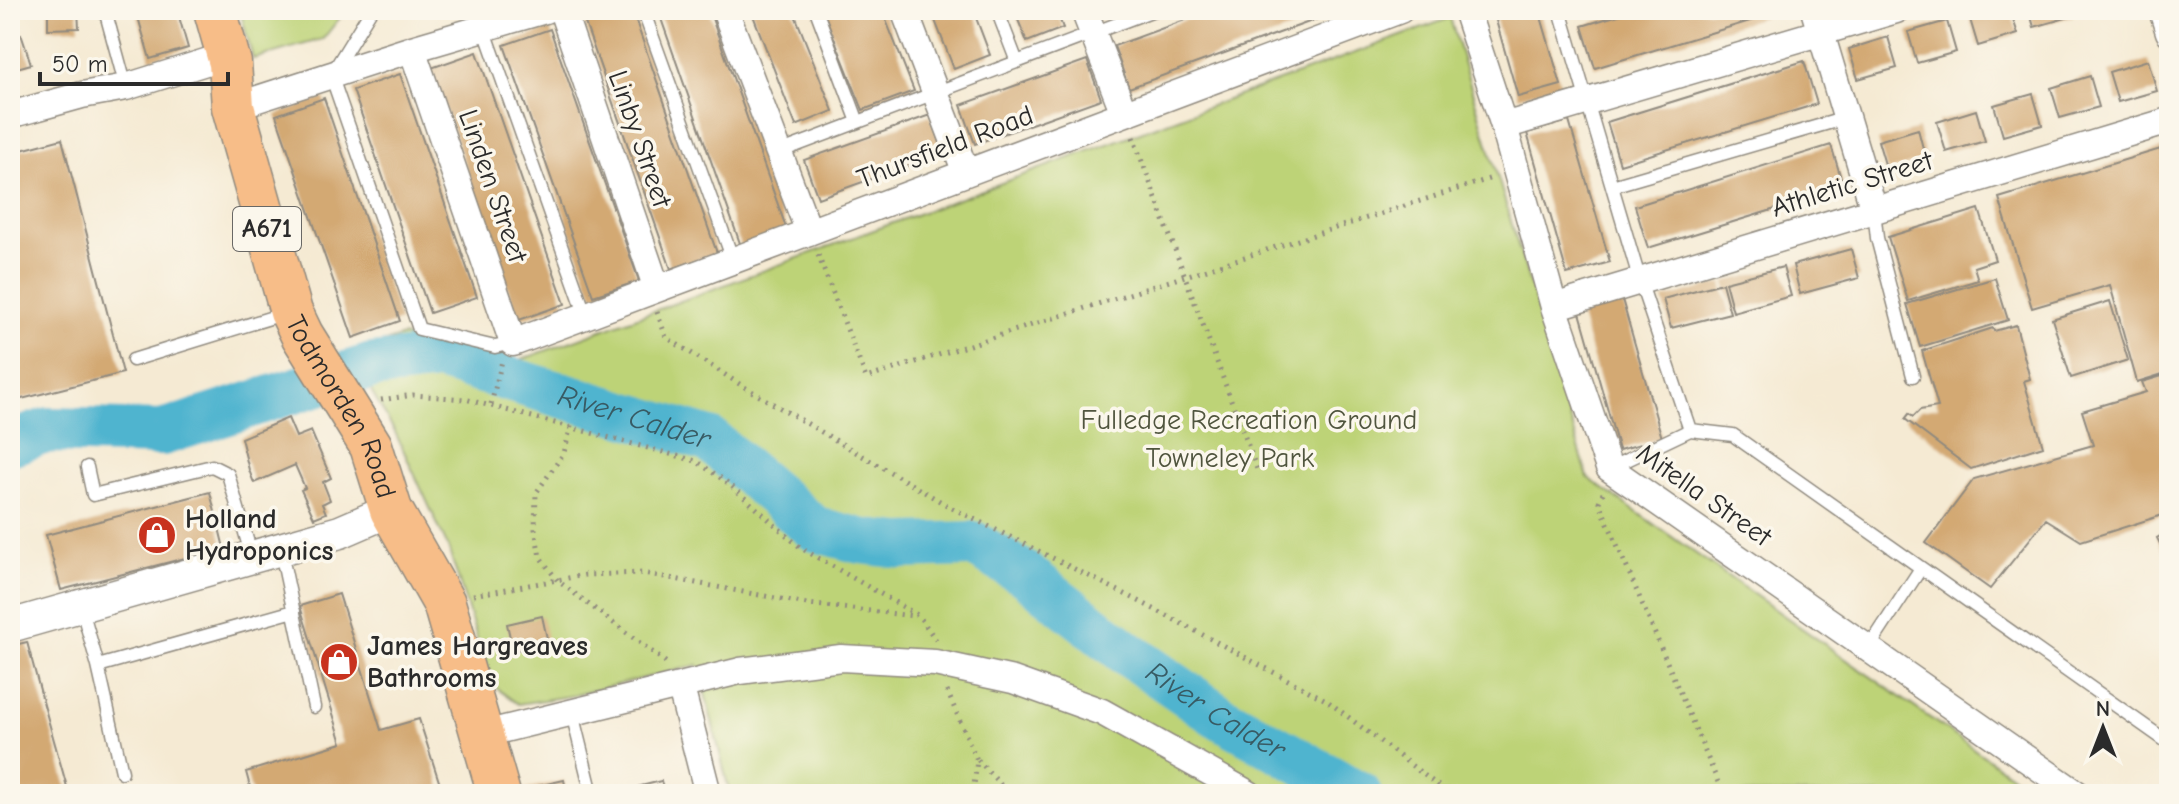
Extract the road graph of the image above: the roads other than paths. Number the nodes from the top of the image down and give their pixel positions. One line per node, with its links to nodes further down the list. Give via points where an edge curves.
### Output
1 (105, 10): 23 (lane)
2 (215, 10): 20 (highway, Todmorden Road / A671)
3 (371, 10): 22 (lane)
4 (545, 10): 18 (street)
5 (562, 10): 40 (street, Linby Street)
6 (643, 10): 38 (lane)
7 (725, 10): 33 (street)
8 (816, 10): 31 (lane)
9 (904, 10): 24 (street)
10 (997, 10): 21 (lane)
11 (1154, 10): 16 (lane)
12 (1400, 10): 27 (street, Thursfield Road)
13 (1466, 10): 32 (street, Mitella Street)
14 (1560, 10): 25 (lane)
15 (1896, 10): 17 (street)
16 (1088, 21): 21 (lane); 27 (street)
17 (1817, 21): 25 (street); 29 (street)
18 (484, 28): 19 (street); 42 (lane)
19 (412, 49): 22 (street); 44 (street, Linden Street)
20 (228, 55): 23 (street); 26 (highway, Todmorden Road / A671)
21 (1017, 62): 24 (lane)
22 (331, 75): 26 (street); 44 (lane, via 419,329)
23 (126, 87): 28 (street)
24 (936, 92): 31 (lane); 34 (street)
25 (1588, 101): 32 (street); 35 (lane)
26 (233, 107): 43 (highway, Todmorden Road / A671)
27 (1124, 113): 34 (street, Thursfield Road)
28 (10, 115)
29 (1846, 118): 35 (lane); 36 (street)
30 (2169, 121): 36 (street, Athletic Street)
31 (858, 122): 33 (lane)
32 (1504, 126): 41 (street, Mitella Street)
33 (779, 152): 37 (street)
34 (966, 173): 37 (street, Thursfield Road)
35 (1612, 186): 39 (lane)
36 (1874, 210): 39 (street, Athletic Street); 46 (lane)
37 (809, 232): 38 (street, Thursfield Road)
38 (733, 260): 40 (street, Thursfield Road)
39 (1640, 281): 41 (street, Athletic Street); 47 (lane)
40 (654, 290): 42 (street, Thursfield Road)
41 (1554, 307): 49 (street, Mitella Street)
42 (586, 316): 44 (street, Thursfield Road)
43 (300, 329): 45 (lane); 50 (highway, Todmorden Road / A671, via 371,446)
44 (507, 351)
45 (133, 360)
46 (1913, 376)
47 (1690, 430): 49 (lane); 52 (lane, via 1733,435)
48 (87, 467): 51 (lane, via 93,495 212,466 228,474)
49 (1609, 468): 56 (street, Mitella Street)
50 (391, 510): 51 (street, via 340,532); 61 (highway, Todmorden Road / A671, via 444,603)
51 (266, 553): 53 (street); 54 (lane)
52 (1921, 568): 56 (lane); 62 (lane)
53 (81, 606): 55 (street); 57 (lane)
54 (294, 611): 57 (lane); 59 (lane)
55 (10, 626)
56 (1868, 649): 68 (street, Mitella Street)
57 (98, 666): 63 (lane)
58 (681, 688): 60 (street); 66 (street); 67 (street, via 740,671 841,658 935,663 1013,680 1102,712)
59 (314, 707)
60 (572, 713): 61 (street); 65 (lane)
61 (484, 734): 64 (highway, Todmorden Road / A671)
62 (2169, 743)
63 (122, 772)
64 (499, 794)
65 (592, 794)
66 (708, 794)
67 (1249, 794)
68 (2077, 794)

